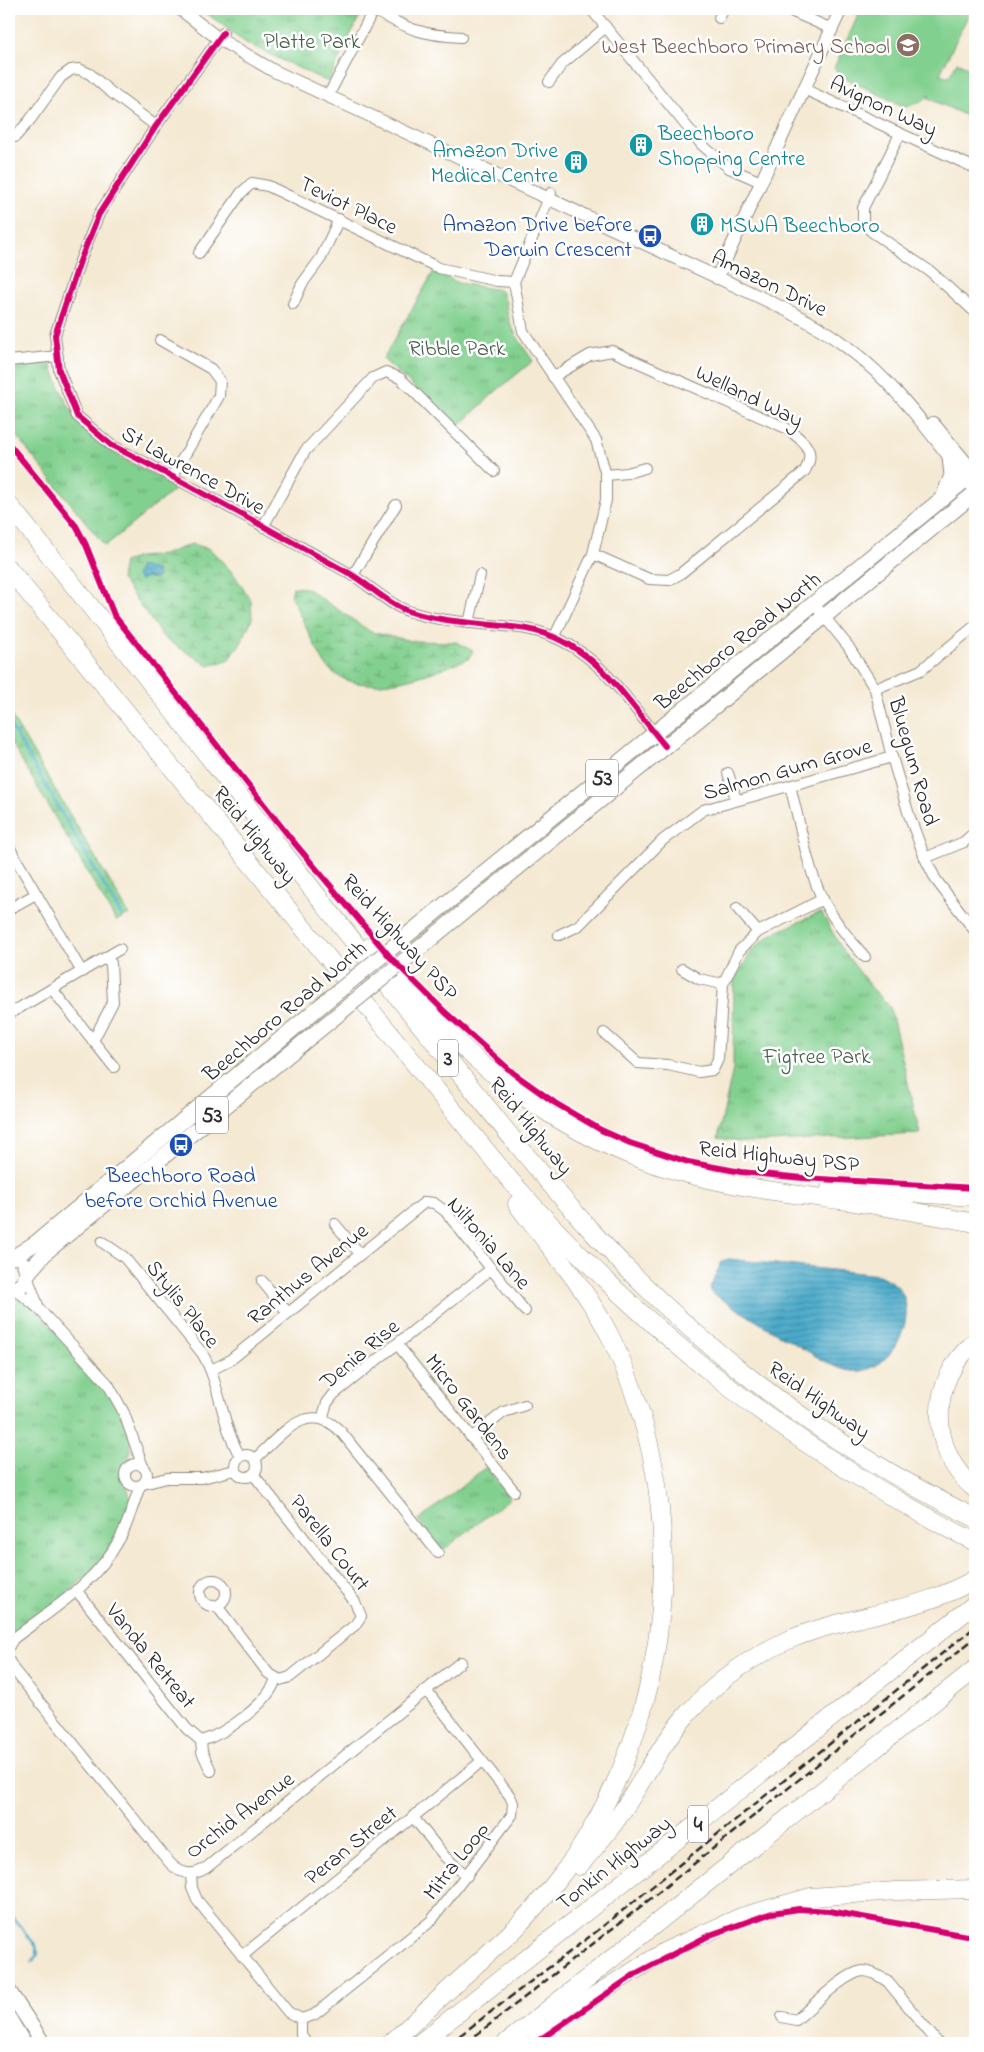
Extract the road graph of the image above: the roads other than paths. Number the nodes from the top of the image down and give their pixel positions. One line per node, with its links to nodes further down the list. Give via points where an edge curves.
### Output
1 (180, 9): 9 (street, Amazon Drive)
2 (192, 9): 9 (street, Amazon Drive)
3 (374, 9): 10 (street, via 406,28 427,35); 13 (street)
4 (591, 9): 7 (street)
5 (786, 9): 8 (street)
6 (841, 9): 8 (street)
7 (606, 27): 11 (street, via 562,64); 18 (street, via 702,146 729,168)
8 (832, 29): 12 (street)
9 (221, 36): 13 (street, Amazon Drive, via 256,61); 14 (street, St Lawrence Drive)
10 (461, 37)
11 (549, 82)
12 (804, 89): 15 (street, Avignon Way); 18 (street)
13 (330, 93): 19 (street, Amazon Drive)
14 (156, 126): 16 (street, via 90,74 79,69 61,77); 27 (street, St Lawrence Drive, via 99,214 55,335)
15 (900, 134): 17 (street, Avignon Way); 25 (street, via 863,208 863,222 871,231 932,272)
16 (15, 137)
17 (975, 168)
18 (761, 182): 22 (street)
19 (550, 196): 22 (street, Amazon Drive); 23 (street)
20 (339, 219): 21 (street, Teviot Place, via 268,186 252,183 241,192); 23 (street, Teviot Place, via 439,268); 24 (street)
21 (199, 253)
22 (719, 274): 30 (street, Amazon Drive, via 803,318 849,348 895,392); 35 (street, Amazon Drive, via 803,310 856,345 891,377)
23 (514, 282): 29 (street, via 523,331)
24 (293, 304)
25 (975, 312)
26 (160, 340): 34 (street, via 211,369 220,380 219,396)
27 (58, 356): 28 (street); 34 (street, St Lawrence Drive, via 59,370 77,416 110,445)
28 (9, 361)
29 (553, 377): 33 (street, via 596,440); 40 (street, Welland Way, via 590,355 612,351 786,428 806,445 810,454 810,464 804,472 669,580 649,579)
30 (950, 457): 35 (street, Amazon Drive); 36 (main road, via 952,475)
31 (645, 468): 33 (street)
32 (494, 472): 39 (street, via 400,378 386,372 373,378 314,439)
33 (606, 475): 40 (street, via 606,500)
34 (172, 478): 39 (street, St Lawrence Drive)
35 (974, 480): 36 (main road, Beechboro Road North / 53); 44 (main road, Beechboro Road North / 53)
36 (942, 499): 44 (main road, Beechboro Road North / 53)
37 (9, 505): 49 (highway, Reid Highway / 3)
38 (396, 505): 42 (street)
39 (263, 527): 42 (street, St Lawrence Drive)
40 (593, 554): 47 (street)
41 (9, 569): 75 (highway, Reid Highway / 3)
42 (353, 575): 45 (street, St Lawrence Drive, via 407,611)
43 (480, 575): 45 (street)
44 (818, 610): 48 (street, Bluegum Road, via 848,646); 50 (main road, Beechboro Road North / 53)
45 (469, 623): 47 (street, St Lawrence Drive, via 526,629)
46 (975, 626): 48 (street, via 921,670)
47 (555, 636): 50 (street, St Lawrence Drive, via 592,660)
48 (875, 689): 51 (street, Bluegum Road)
49 (166, 701): 77 (highway, via 219,770 327,898 461,1045 498,1078 543,1110 631,1155 685,1173); 111 (highway, Reid Highway / 3, via 371,964 564,1200 630,1272 703,1339 780,1401 862,1456)
50 (660, 740): 84 (main road, Beechboro Road North / 53, bridge, via 389,950 36,1242); 86 (main road, Beechboro Road North / 53, bridge, via 400,964 46,1252)
51 (892, 757): 53 (street, Salmon Gum Grove); 57 (street, Bluegum Road)
52 (728, 773): 54 (street)
53 (790, 786): 54 (street, Salmon Gum Grove); 59 (street)
54 (736, 799): 64 (street, Salmon Gum Grove, via 703,810 684,822 578,926)
55 (975, 832): 57 (street, via 964,842)
56 (9, 847): 58 (street)
57 (925, 858): 62 (street, Bluegum Road, via 936,880)
58 (36, 894): 61 (street); 69 (street)
59 (823, 898): 63 (street); 66 (street, via 842,931)
60 (737, 908): 63 (street)
61 (9, 909)
62 (975, 931)
63 (758, 932): 70 (street, via 739,952)
64 (559, 934)
65 (120, 949): 67 (street)
66 (865, 957)
67 (106, 958): 69 (street); 74 (street, via 110,963 113,1002)
68 (682, 970): 70 (street, via 699,979)
69 (82, 972): 71 (street)
70 (723, 984): 73 (street, via 718,1059 713,1070 699,1072 638,1063)
71 (52, 989): 72 (street); 74 (street)
72 (9, 1014)
73 (604, 1034)
74 (93, 1041): 76 (street)
75 (405, 1050): 112 (highway, Reid Highway / 3, via 544,1218 650,1323 728,1388 802,1441); 133 (highway, via 597,1311 636,1399 660,1500 664,1556 661,1620 650,1684 634,1737 617,1782 586,1838 554,1884)
76 (114, 1067)
77 (730, 1182): 78 (highway); 80 (highway, via 776,1193)
78 (975, 1197)
79 (425, 1202): 83 (street, Ranthus Avenue); 85 (street, Niltonia Lane, via 434,1203 445,1211)
80 (975, 1223)
81 (335, 1224): 83 (street)
82 (102, 1242): 94 (street, Stylis Place, via 124,1256 189,1336)
83 (360, 1254): 91 (street, Ranthus Avenue)
84 (11, 1256): 86 (main road, 53, via 22,1261)
85 (491, 1269): 90 (street, Niltonia Lane); 93 (street, Denia Rise)
86 (27, 1275): 88 (main road, 53, via 23,1284); 89 (street)
87 (262, 1281): 91 (street)
88 (12, 1289): 89 (street)
89 (39, 1309): 98 (street, via 111,1388 124,1413)
90 (524, 1311)
91 (288, 1313): 94 (street, Ranthus Avenue, via 229,1361)
92 (975, 1342): 108 (highway, via 951,1369 939,1408 945,1449 959,1473)
93 (397, 1344): 96 (street, Denia Rise, via 334,1394 327,1402); 97 (street, Micro Gardens)
94 (211, 1370): 99 (street, Stylis Place, via 230,1436)
95 (525, 1405): 97 (street, via 504,1412)
96 (322, 1419): 100 (street, Denia Rise, via 308,1417 299,1421); 115 (street, via 331,1422 342,1433)
97 (471, 1438): 109 (street, Micro Gardens)
98 (132, 1440): 101 (street); 102 (street)
99 (240, 1456): 100 (street, via 246,1454); 103 (street, via 235,1462)
100 (255, 1459): 104 (street, via 257,1467)
101 (144, 1468): 102 (street, via 132,1465); 105 (street); 107 (street, via 148,1476)
102 (127, 1469): 106 (street, via 125,1476)
103 (235, 1470): 104 (street, via 243,1476); 105 (street, via 202,1478)
104 (253, 1474): 124 (street, Parella Court, via 355,1602 361,1616 355,1625 290,1678)
105 (167, 1478): 107 (street)
106 (128, 1482): 107 (street, via 134,1486); 110 (street)
107 (142, 1485): 110 (street)
108 (975, 1489)
109 (514, 1491)
110 (132, 1507): 117 (street, via 118,1542 102,1565)
111 (975, 1518)
112 (938, 1523): 113 (highway, Reid Highway / 3); 114 (highway)
113 (975, 1542)
114 (975, 1546)
115 (438, 1553)
116 (975, 1579): 133 (highway, via 923,1603 811,1631 739,1668 717,1685 680,1724 619,1817 592,1851 554,1894)
117 (76, 1590): 120 (street); 126 (street, Vanda Retreat, via 187,1729)
118 (975, 1604): 143 (highway, Tonkin Highway / 4)
119 (217, 1606): 124 (street)
120 (9, 1646)
121 (9, 1661): 130 (street, Orchid Avenue, via 169,1862 180,1871)
122 (461, 1662): 125 (street, Orchid Avenue)
123 (975, 1669): 144 (highway, 4)
124 (276, 1679): 126 (street, Vanda Retreat, via 263,1700 224,1731)
125 (426, 1690): 127 (street, Mitra Loop); 130 (street, Orchid Avenue, via 206,1868)
126 (201, 1741): 128 (street, Vanda Retreat, via 202,1752)
127 (482, 1761): 129 (street, Peran Street); 131 (street, Mitra Loop, via 510,1796 514,1809 508,1823)
128 (211, 1770)
129 (413, 1817): 131 (street, via 445,1858); 134 (street, Peran Street)
130 (191, 1874): 134 (street, via 197,1900)
131 (467, 1876): 138 (street, Mitra Loop, via 431,1922 314,2015)
132 (975, 1889): 145 (highway, via 810,1897 741,1917 664,1952 625,1974)
133 (512, 1932): 142 (highway)
134 (242, 1956): 138 (street, via 288,2012)
135 (9, 1991): 140 (main road)
136 (782, 2017): 146 (street, via 796,2020 852,1974 864,1971 878,1974 888,1982)
137 (9, 2018): 139 (main road)
138 (301, 2019): 141 (street, via 301,2035)
139 (24, 2043)
140 (43, 2043)
141 (306, 2043)
142 (391, 2043)
143 (420, 2043)
144 (506, 2043)
145 (520, 2043)
146 (938, 2043)

